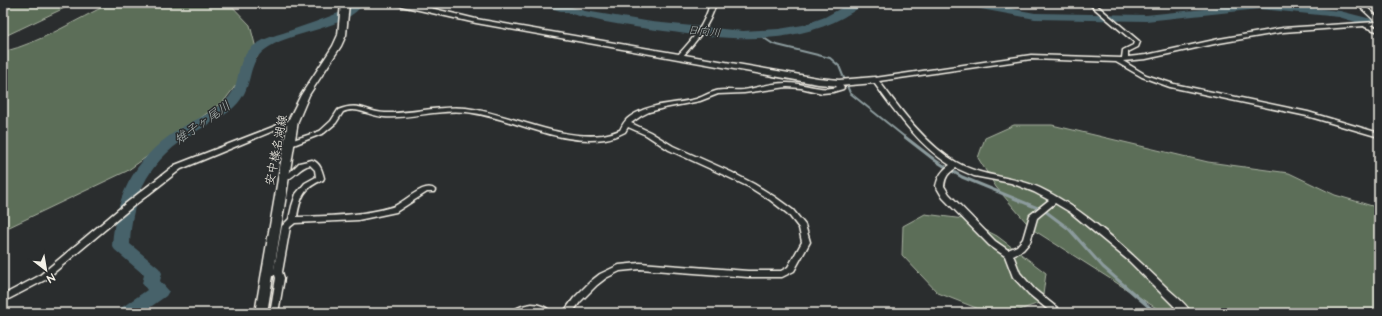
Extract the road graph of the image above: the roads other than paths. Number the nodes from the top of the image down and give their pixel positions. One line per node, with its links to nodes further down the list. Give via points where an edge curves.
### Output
1 (300, 3): 2 (street)
2 (327, 3)
3 (346, 3): 16 (street, 安中榛名湖線, via 342,35 305,95)
4 (400, 3): 11 (street, via 476,21)
5 (713, 3): 11 (street, via 704,26)
6 (1091, 3): 12 (street, via 1137,42 1136,46 1125,51)
7 (1354, 3): 8 (street, via 1362,6)
8 (1379, 22): 9 (street)
9 (1365, 24): 10 (street); 12 (street, via 1283,30)
10 (1379, 30)
11 (679, 57): 15 (street)
12 (1125, 59): 13 (street)
13 (1117, 60): 14 (street, via 1031,57); 18 (street, via 1144,76 1172,86 1308,114)
14 (875, 80): 15 (street); 20 (street, via 920,136 941,156)
15 (840, 83): 17 (street, via 841,88 831,92 795,85 717,92 699,99 656,108)
16 (293, 121): 19 (street, 安中榛名湖線); 27 (street, via 178,167 42,278)
17 (626, 123): 19 (street, via 623,131 605,137 591,138 556,132 481,111 444,109 385,115 352,107 340,111 334,122 322,132); 32 (street, via 650,134 670,148 738,178 772,198 801,221 806,242 791,269 782,274 640,266 619,268 603,276 590,287)
18 (1379, 135)
19 (289, 144): 21 (street, 安中榛名湖線)
20 (955, 165): 23 (street, via 977,174 1024,185); 25 (street, via 942,175 940,186 946,196 992,243)
21 (284, 179): 24 (street, via 302,163 312,162 318,169 320,178 312,180 297,196); 26 (street, 安中榛名湖線)
22 (431, 190): 24 (street, via 426,190 396,209 358,217)
23 (1055, 199): 25 (street, via 1032,217 1027,240 1020,248); 34 (street, via 1113,242)
24 (293, 220): 26 (street, via 286,226)
25 (1008, 254): 33 (street, via 1016,275)
26 (273, 273): 28 (street, 安中榛名湖線); 29 (street, via 280,278)
27 (3, 299)
28 (261, 313)
29 (274, 313)
30 (516, 313): 31 (street, via 526,307 539,308)
31 (547, 313)
32 (567, 313)
33 (1058, 313)
34 (1187, 313)

